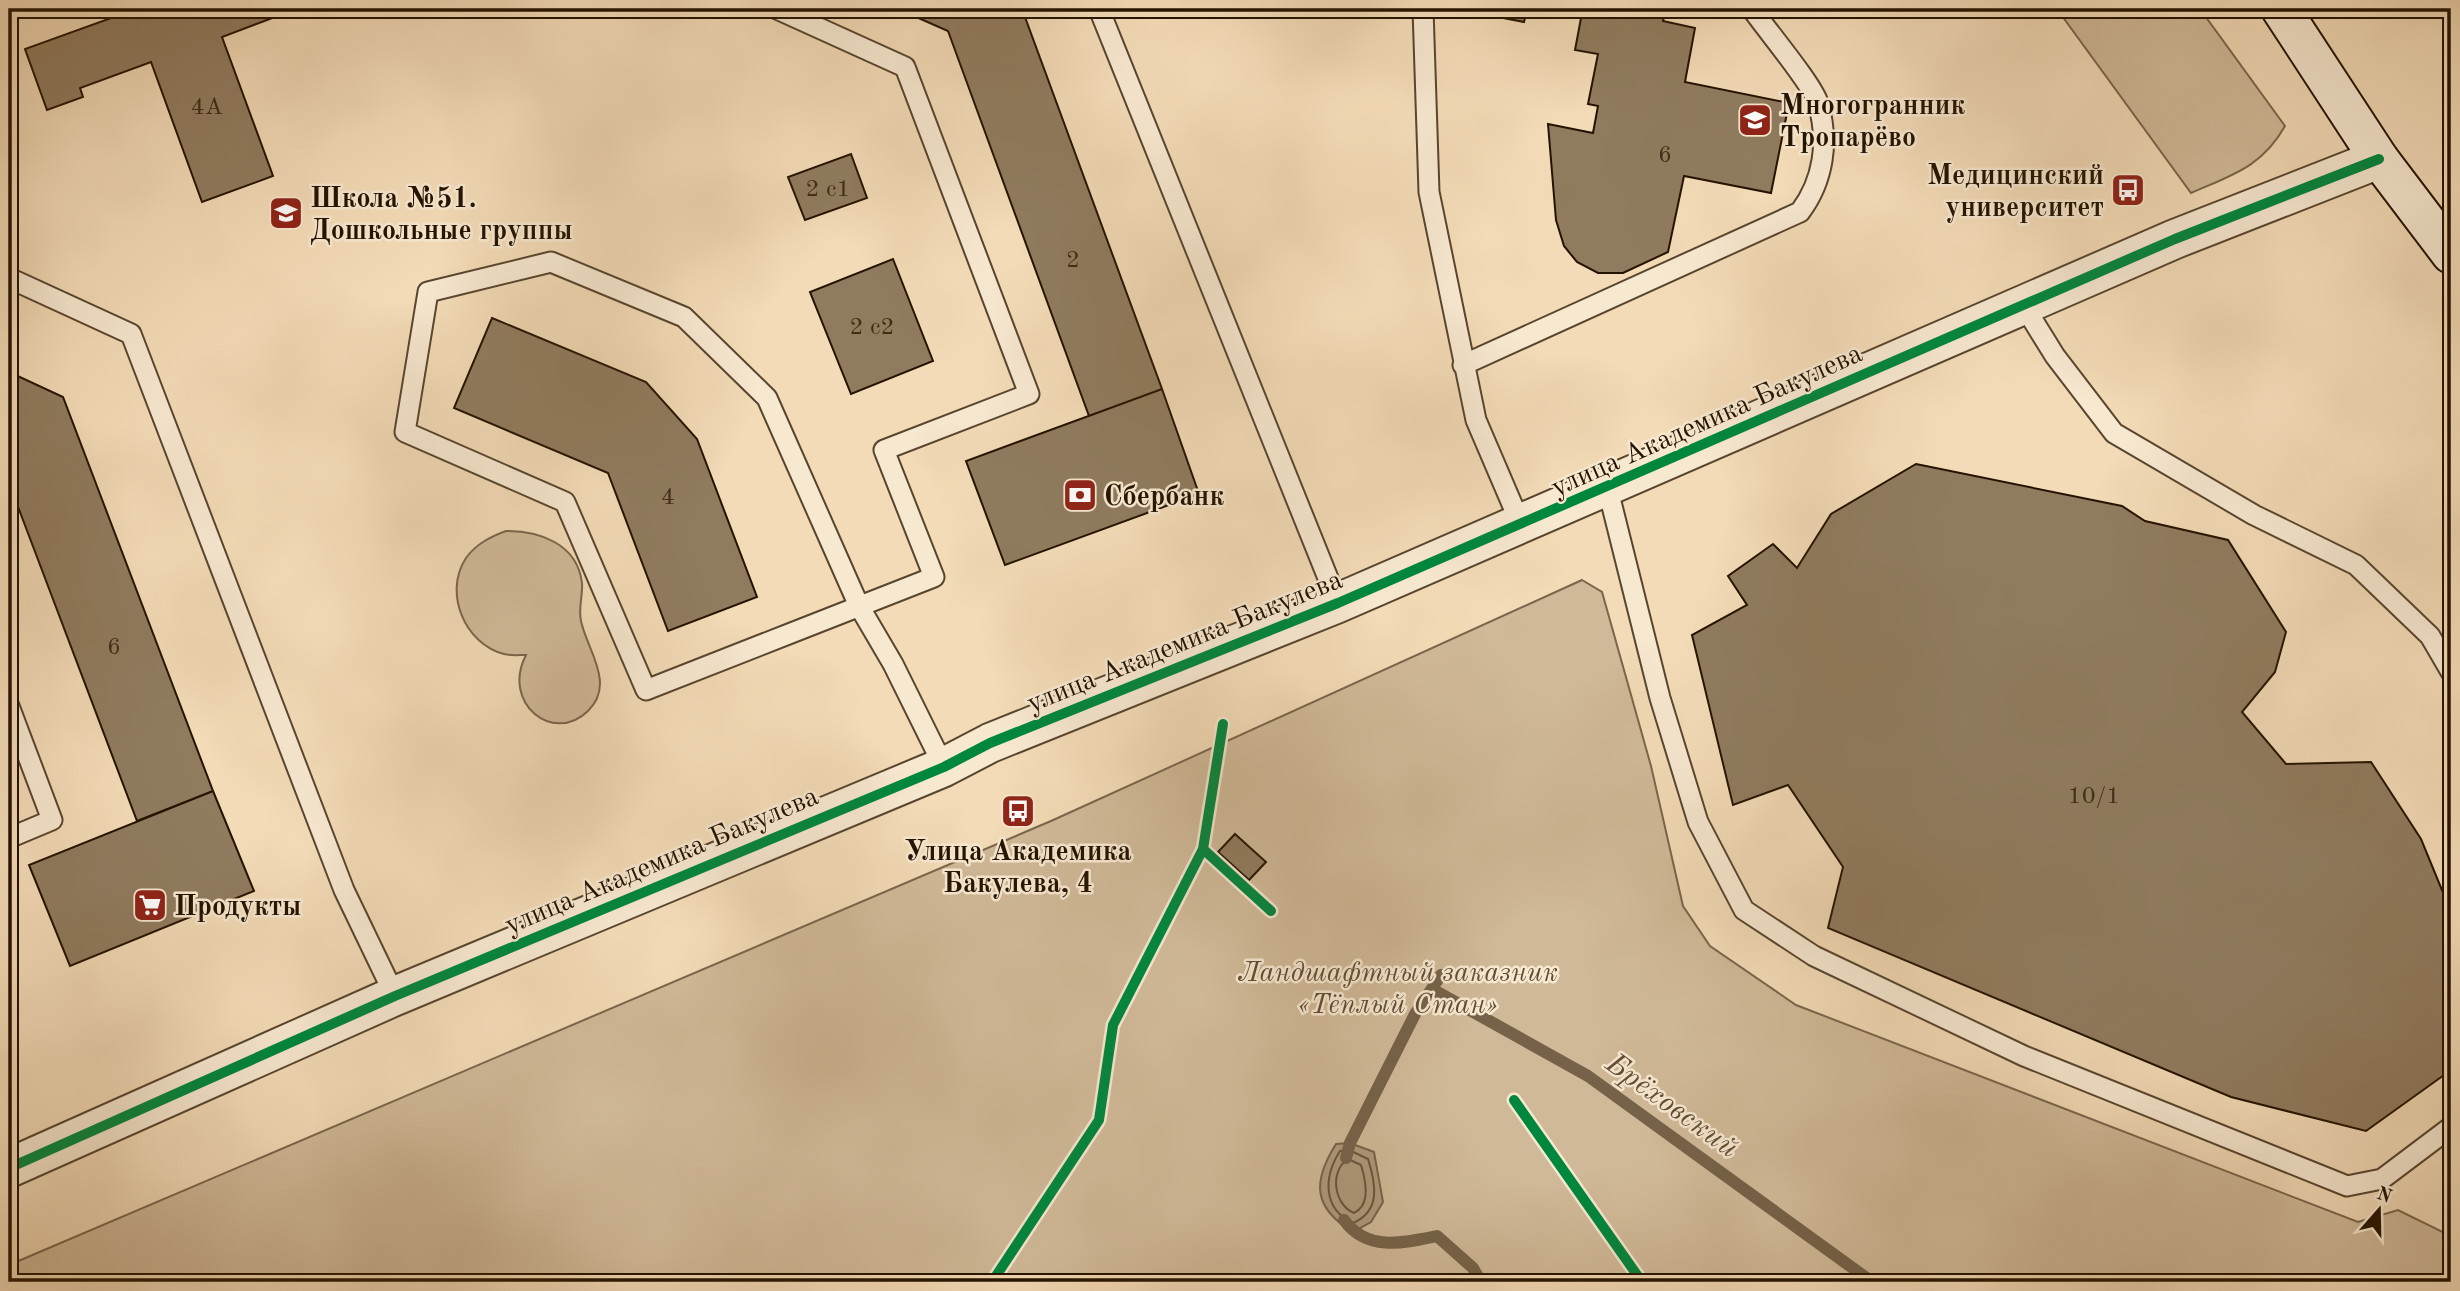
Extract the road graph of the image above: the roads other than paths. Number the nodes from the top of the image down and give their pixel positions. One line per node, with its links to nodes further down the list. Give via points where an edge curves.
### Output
1 (777, 9): 14 (lane, via 905,67 1029,394 884,450 934,577)
2 (1099, 9): 13 (lane)
3 (1423, 9): 10 (lane, via 1429,192)
4 (1752, 9): 10 (lane, via 1818,101 1825,158 1814,193 1800,212)
5 (2281, 9): 6 (street)
6 (2379, 159): 7 (street); 9 (street, улица Академика Бакулева, via 2175,239)
7 (2451, 254)
8 (9, 278): 19 (lane, via 131,334 344,890)
9 (2024, 306): 11 (street, улица Академика Бакулева); 15 (lane, via 2055,356 2114,433 2253,514 2356,565 2430,636)
10 (1463, 365): 12 (lane, via 1476,420)
11 (1607, 486): 12 (street, улица Академика Бакулева); 20 (lane, via 1660,698 1698,822 1744,910 1814,956 2024,1056 2347,1186 2382,1179)
12 (1521, 525): 13 (street, улица Академика Бакулева)
13 (1338, 603): 17 (street, улица Академика Бакулева, via 990,743)
14 (859, 606): 14 (lane, via 767,398 684,317 551,262 428,292 405,432 565,502 646,690); 17 (lane)
15 (2451, 673)
16 (9, 706): 18 (lane, via 52,820)
17 (944, 767): 19 (street, улица Академика Бакулева)
18 (9, 838)
19 (395, 996): 21 (street, улица Академика Бакулева)
20 (2451, 1127)
21 (9, 1168)

